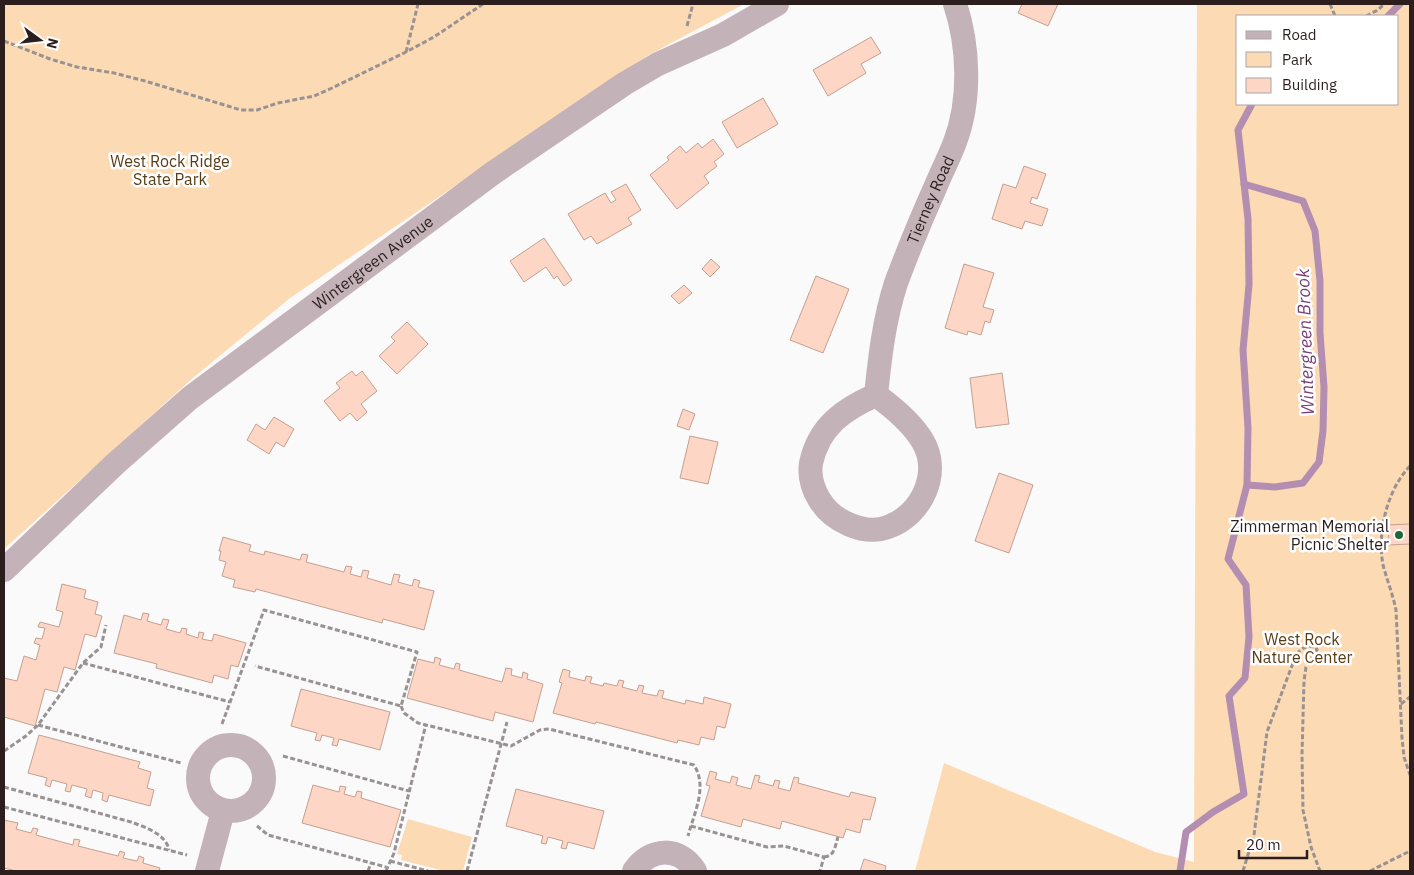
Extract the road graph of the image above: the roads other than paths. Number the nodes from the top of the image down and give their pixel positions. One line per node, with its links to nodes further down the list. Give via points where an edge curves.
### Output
1 (777, 4): 4 (street, Wintergreen Avenue, via 624,84 493,173 190,398)
2 (955, 4): 3 (street, Tierney Road, via 961,22 967,72 961,119 955,142 918,226 887,314)
3 (876, 395): 3 (street, via 854,405 832,422 819,440 811,465 813,488 823,506 841,522 866,530 888,528 911,514 924,497 929,481 930,465 923,441 910,423)
4 (4, 570)
5 (224, 811): 6 (street)
6 (207, 871)
7 (634, 871): 8 (street, via 649,856 660,853 680,856)
8 (695, 871)

